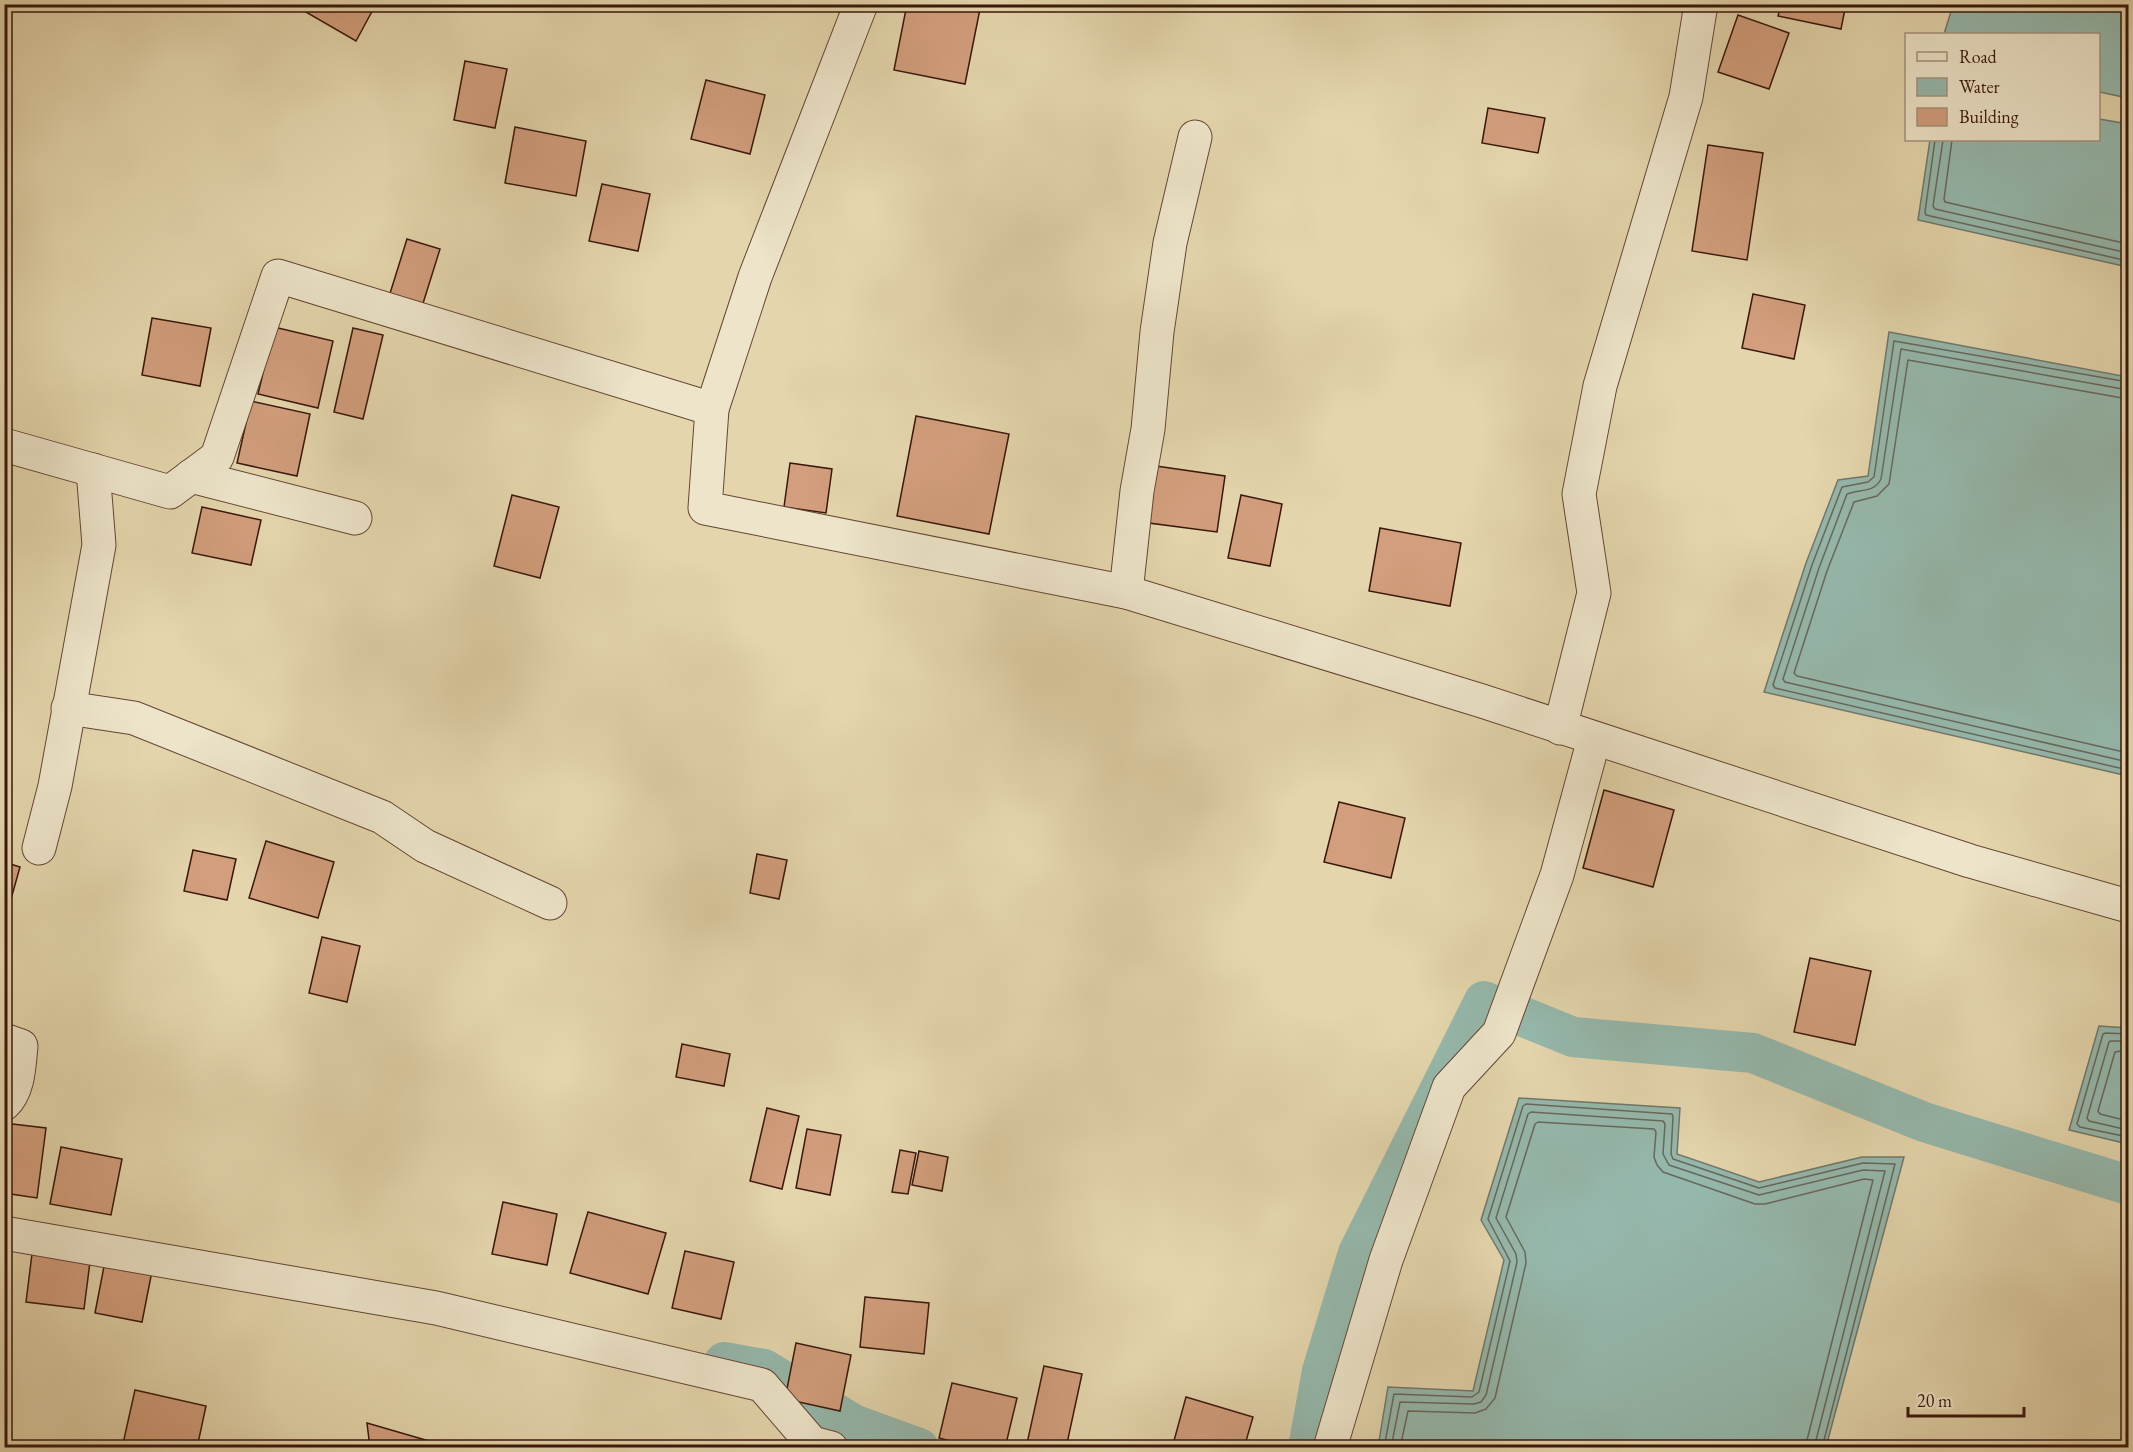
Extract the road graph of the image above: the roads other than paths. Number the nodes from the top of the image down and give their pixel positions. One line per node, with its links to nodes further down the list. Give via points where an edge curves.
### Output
1 (861, 4): 4 (street, via 755,277)
2 (1701, 4): 11 (street, via 1686,97 1599,386 1579,494 1594,593)
3 (1195, 137): 9 (street, via 1170,243)
4 (712, 409): 7 (street, via 278,276 217,457); 9 (street, via 705,508)
5 (4, 446): 6 (street)
6 (93, 470): 7 (street, via 170,492); 10 (street, via 99,545)
7 (191, 476): 8 (street)
8 (355, 518)
9 (1126, 592): 11 (street)
10 (68, 708): 13 (street, via 55,786); 14 (street, via 134,718 382,817 425,846)
11 (1560, 728): 12 (street)
12 (1594, 739): 15 (street, via 1970,861); 20 (street, via 1557,875 1499,1033 1449,1087 1386,1260)
13 (39, 848)
14 (550, 903)
15 (2128, 906)
16 (4, 1040): 17 (street, via 21,1046 18,1074)
17 (4, 1104)
18 (4, 1233): 19 (street, via 436,1308 762,1385 812,1443)
19 (831, 1448)
20 (1330, 1448)

